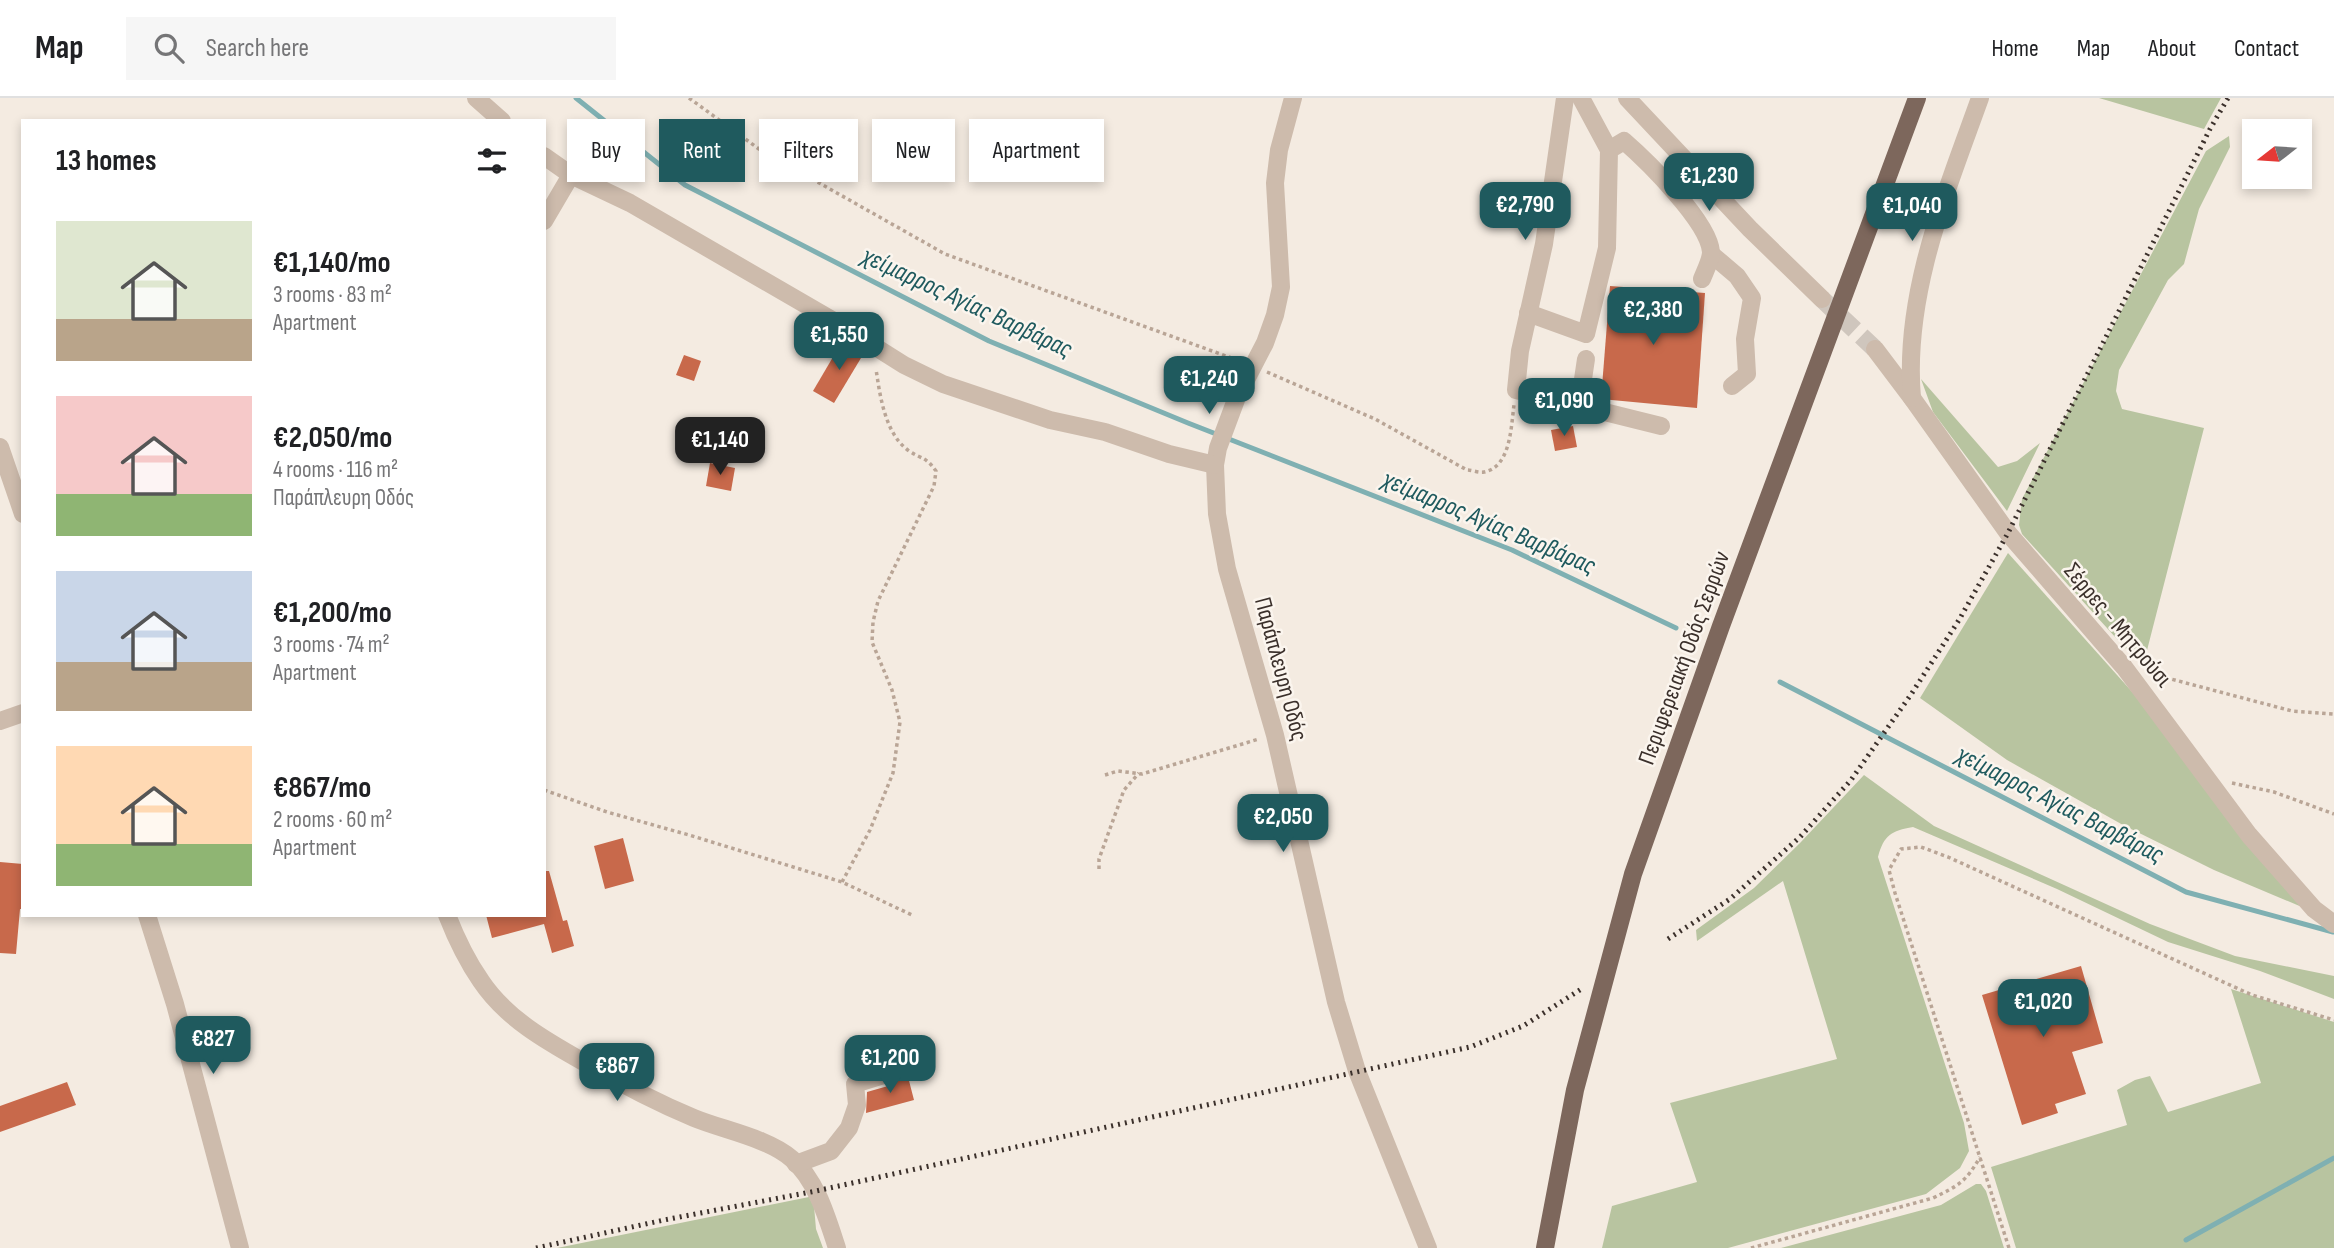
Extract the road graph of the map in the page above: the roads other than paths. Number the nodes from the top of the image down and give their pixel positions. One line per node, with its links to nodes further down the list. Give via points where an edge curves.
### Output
1 (476, 98): 8 (street)
2 (1293, 98): 26 (street, Παράπλευρη Οδός, via 1275,183 1281,287 1275,315)
3 (1565, 98): 18 (street, via 1544,244)
4 (1581, 98): 9 (street)
5 (1627, 98): 17 (street)
6 (1917, 98): 38 (main road, Περιφερειακή Οδός Σερρών, via 1633,874 1575,1090)
7 (1980, 98): 22 (street, via 1916,302 1910,373)
8 (500, 119)
9 (1609, 150): 15 (street, via 1624,141 1658,172 1705,233); 18 (street, via 1608,248 1586,334)
10 (546, 157): 11 (street)
11 (567, 172)
12 (567, 182): 14 (street)
13 (585, 182): 26 (street, via 662,221 933,379 986,400 1169,454)
14 (546, 218)
15 (1711, 254): 16 (street); 21 (street, via 1737,276 1752,298 1745,339 1747,374)
16 (1702, 279)
17 (1822, 299)
18 (1528, 313): 23 (street, via 1516,390)
19 (1875, 349): 22 (street, Σέρρες - Μητρούσι)
20 (1586, 359): 23 (street)
21 (1732, 386)
22 (1913, 398): 32 (street, Σέρρες - Μητρούσι, via 2008,533 2124,667 2249,835 2314,909)
23 (1578, 406): 24 (street)
24 (1661, 426)
25 (0, 447): 27 (street)
26 (1216, 456): 37 (street, Παράπλευρη Οδός, via 1217,514 1227,569 1275,735 1324,958 1357,1071)
27 (21, 508)
28 (21, 714): 29 (street)
29 (0, 721)
30 (148, 917): 35 (street)
31 (448, 917): 34 (street, via 482,983 536,1035 634,1091 762,1143)
32 (2334, 924)
33 (884, 1075): 34 (street, via 855,1084 857,1105 849,1128 831,1152)
34 (796, 1164): 36 (street, via 816,1191)
35 (240, 1248)
36 (838, 1248)
37 (1428, 1248)
38 (1545, 1248)

